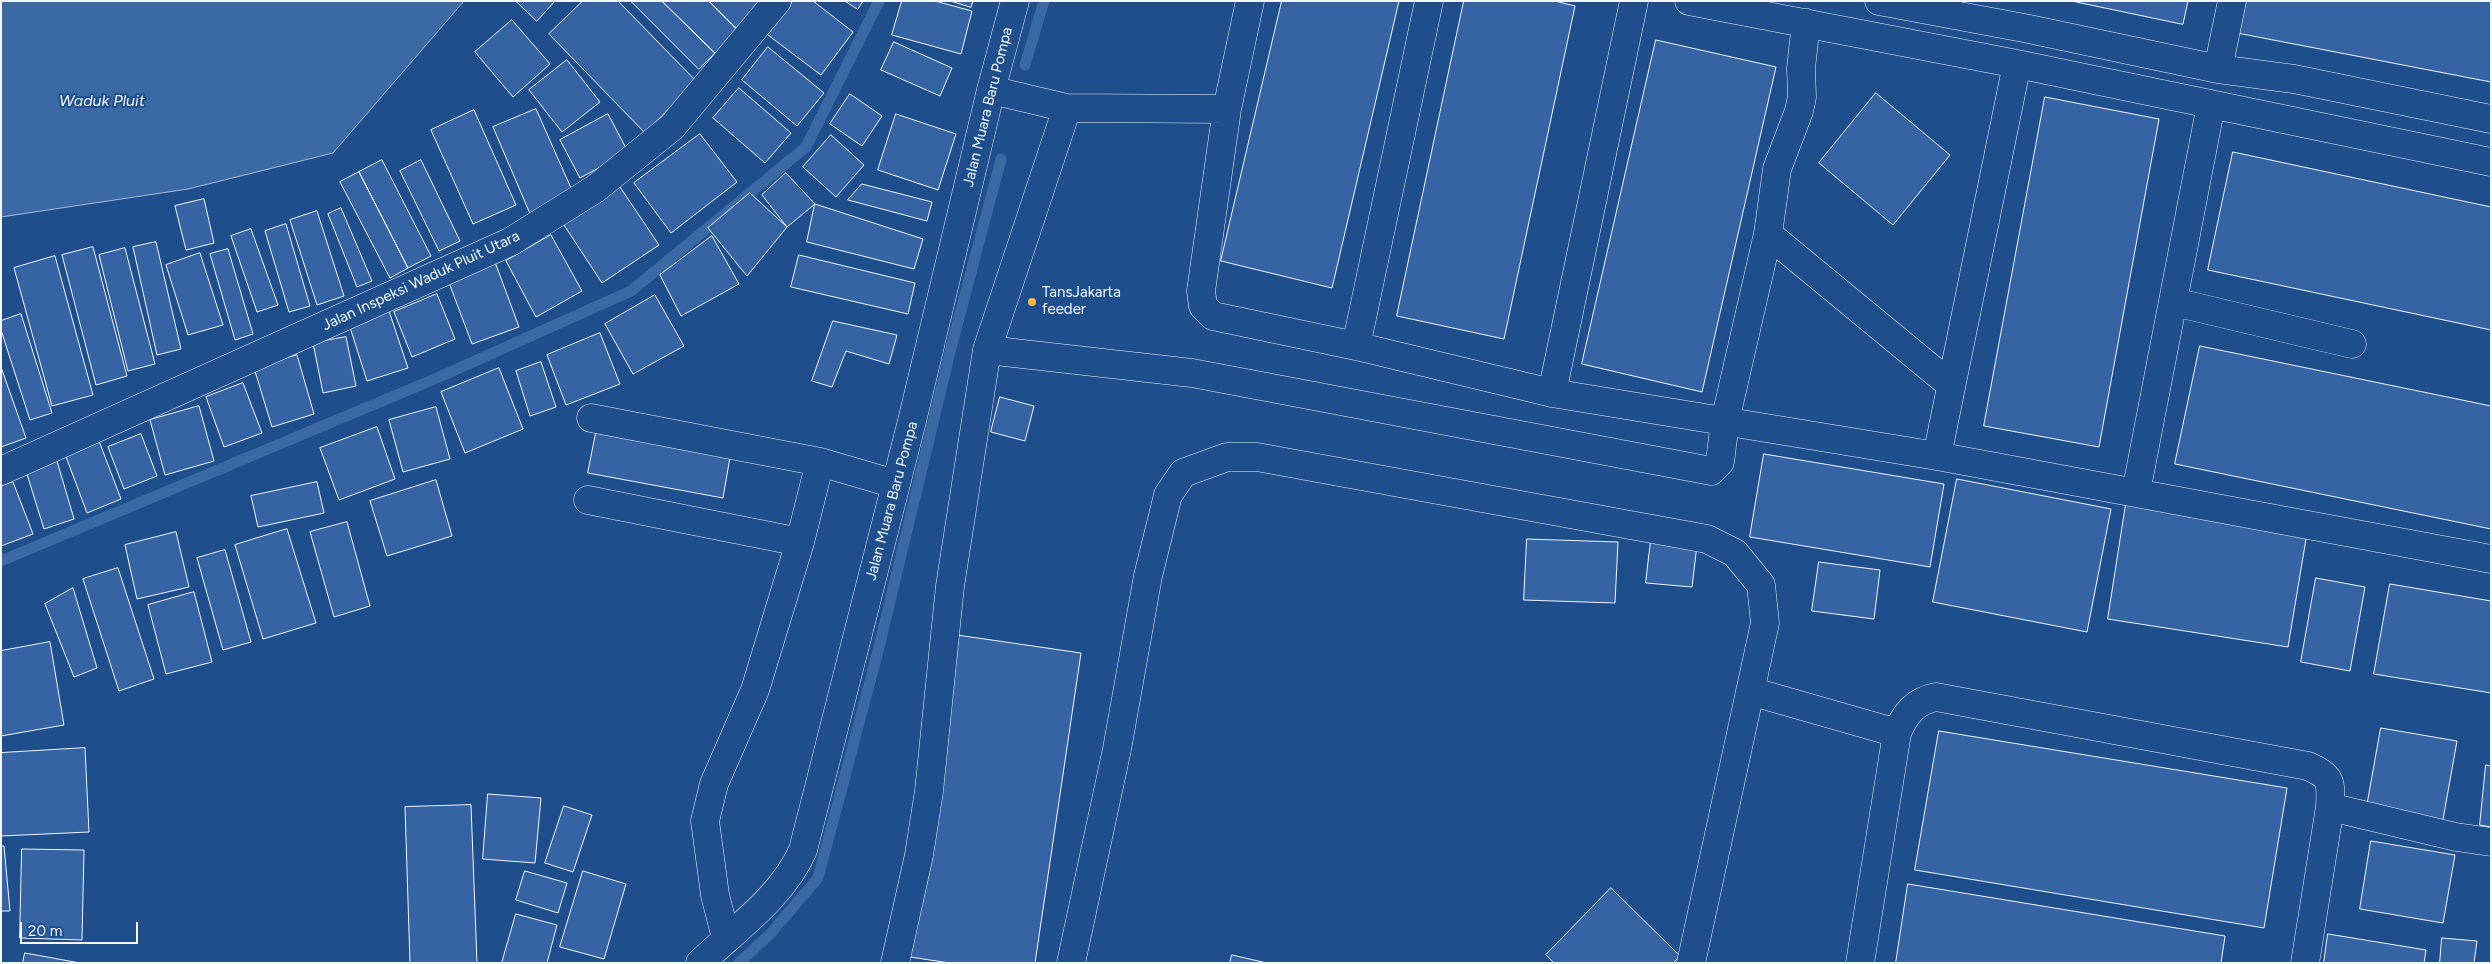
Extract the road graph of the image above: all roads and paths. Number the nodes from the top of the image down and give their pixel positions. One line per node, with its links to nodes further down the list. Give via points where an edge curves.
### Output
1 (777, 1): 29 (street, Jalan Inspeksi Waduk Pluit Utara, via 672,127 595,189 510,242)
2 (1015, 1): 12 (street, Jalan Muara Baru Pompa)
3 (1250, 1): 15 (street)
4 (1429, 1): 21 (street)
5 (1634, 1): 24 (street)
6 (1690, 1): 9 (street)
7 (1879, 1): 11 (street)
8 (2232, 1): 11 (street)
9 (1806, 23): 10 (street); 18 (street, via 1801,68 1802,97 1777,169)
10 (2017, 64): 13 (street); 23 (street)
11 (2218, 69): 16 (street, via 2294,79)
12 (1002, 92): 14 (street); 30 (street, Jalan Muara Baru Pompa)
13 (2211, 105): 17 (street); 19 (street)
14 (1067, 108): 15 (street); 22 (street)
15 (1227, 109): 21 (street, via 1200,291 1203,306 1212,316)
16 (2491, 118)
17 (2491, 162)
18 (1768, 234): 23 (street); 26 (street)
19 (2174, 302): 20 (street); 31 (street)
20 (2352, 344)
21 (1356, 346): 24 (street)
22 (986, 350): 26 (street, via 1192,373 1705,472 1720,462); 41 (street, via 950,586 919,855)
23 (1951, 384): 27 (street)
24 (1552, 393): 26 (street)
25 (591, 418): 28 (street)
26 (1725, 421): 27 (street)
27 (1936, 456): 31 (street)
28 (820, 462): 30 (street); 33 (street)
29 (1, 471)
30 (895, 484): 39 (street, Jalan Muara Baru Pompa, via 803,850 794,870 777,890)
31 (2136, 492): 34 (street)
32 (588, 500): 33 (street)
33 (800, 542): 39 (street, via 755,690 714,784 705,821 714,894)
34 (2491, 559)
35 (1750, 691): 36 (street); 42 (street, via 1765,623 1761,585 1735,553 1707,539 1256,457 1227,457 1183,472 1168,495 1148,576 1117,749); 43 (street)
36 (1897, 733): 37 (street, via 1904,716 1926,699 1936,696 2308,766 2328,778); 44 (street)
37 (2330, 807): 38 (street, via 2456,837); 45 (street)
38 (2491, 842)
39 (726, 938): 40 (street, Jalan Muara Baru Pompa)
40 (700, 963)
41 (895, 963)
42 (1071, 963)
43 (1691, 963)
44 (1860, 963)
45 (2304, 963)

